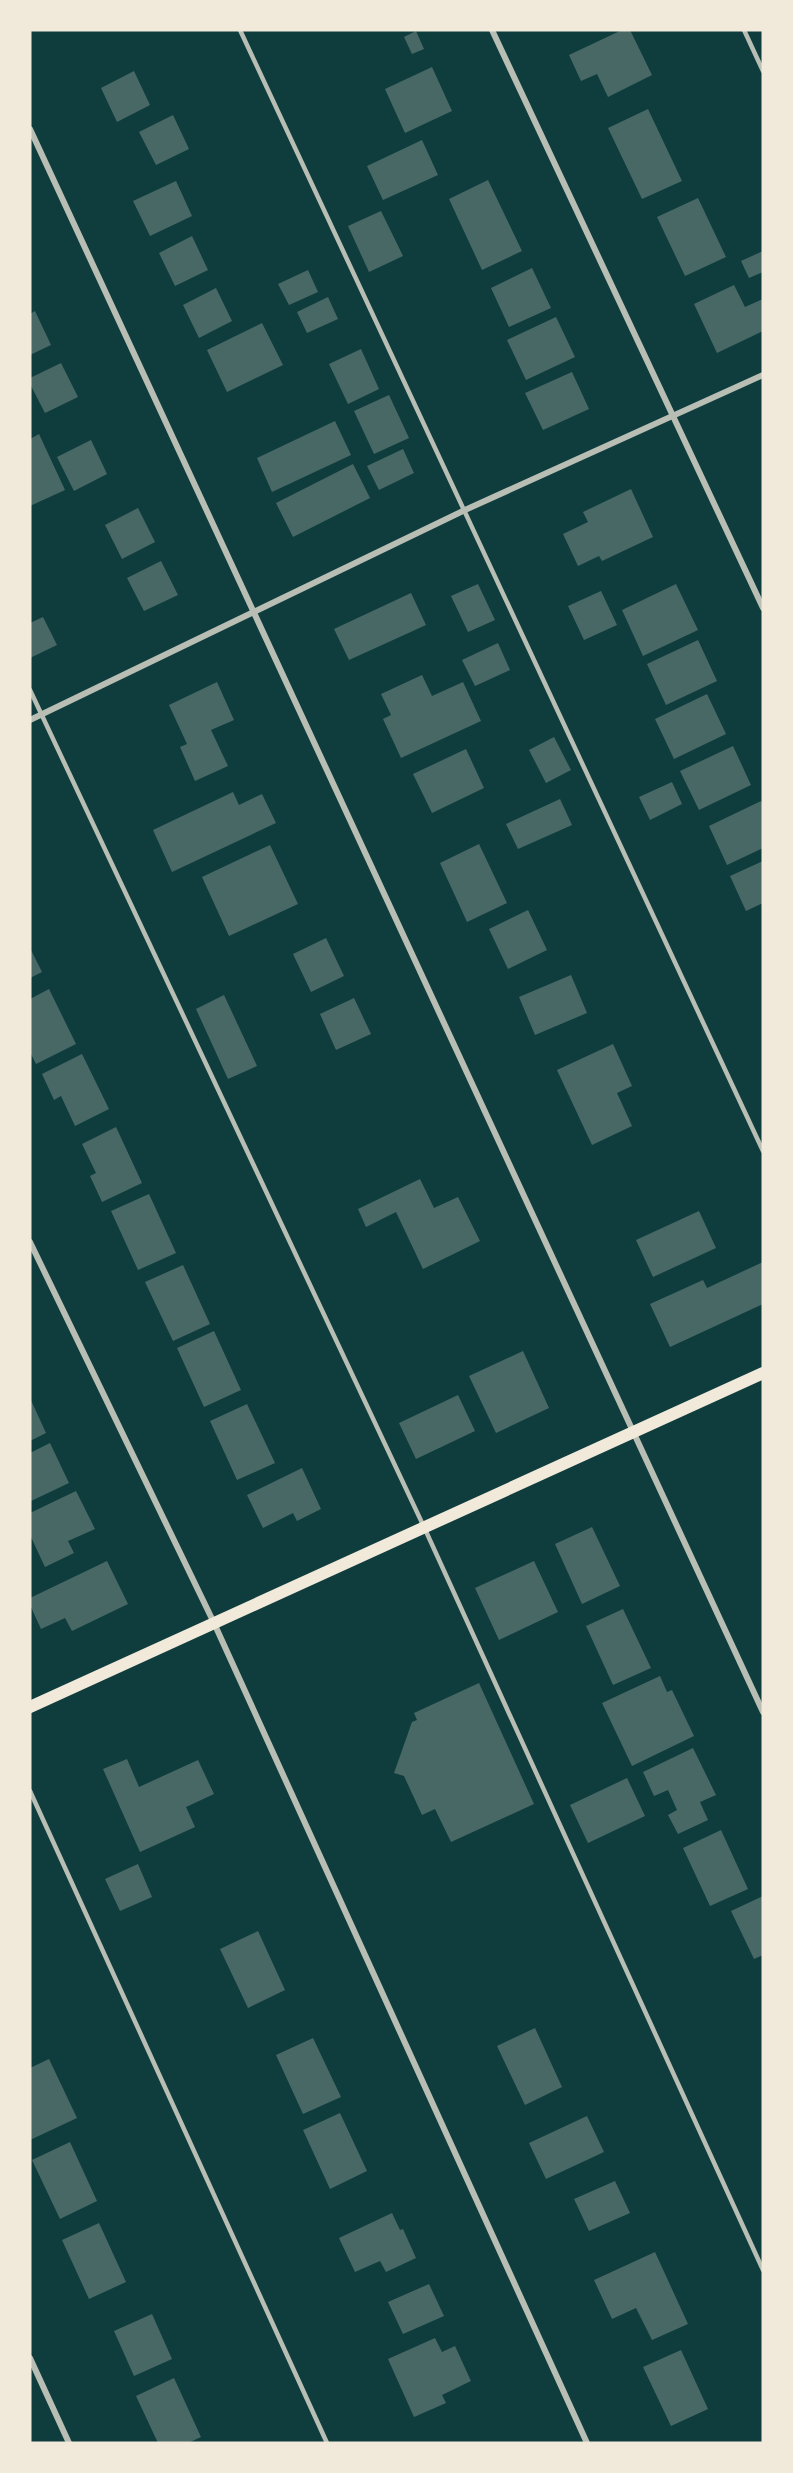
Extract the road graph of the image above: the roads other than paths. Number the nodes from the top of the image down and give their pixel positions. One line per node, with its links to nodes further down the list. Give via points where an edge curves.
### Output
1 (240, 30): 8 (lane)
2 (492, 30): 7 (street)
3 (744, 30): 4 (lane)
4 (763, 71)
5 (30, 129): 10 (street)
6 (763, 375): 7 (street)
7 (674, 416): 8 (street); 9 (street)
8 (465, 510): 10 (street); 14 (lane)
9 (763, 608)
10 (253, 614): 12 (street); 17 (street)
11 (30, 690): 12 (lane)
12 (41, 714): 13 (street); 18 (lane)
13 (30, 720)
14 (763, 1151)
15 (30, 1242): 19 (street)
16 (763, 1373): 17 (main road)
17 (633, 1434): 18 (main road); 21 (street)
18 (423, 1527): 19 (main road); 23 (lane)
19 (214, 1623): 20 (main road); 27 (street)
20 (30, 1707)
21 (763, 1712)
22 (30, 1791): 26 (lane)
23 (763, 2270)
24 (30, 2358): 25 (street)
25 (69, 2443)
26 (327, 2443)
27 (587, 2443)

